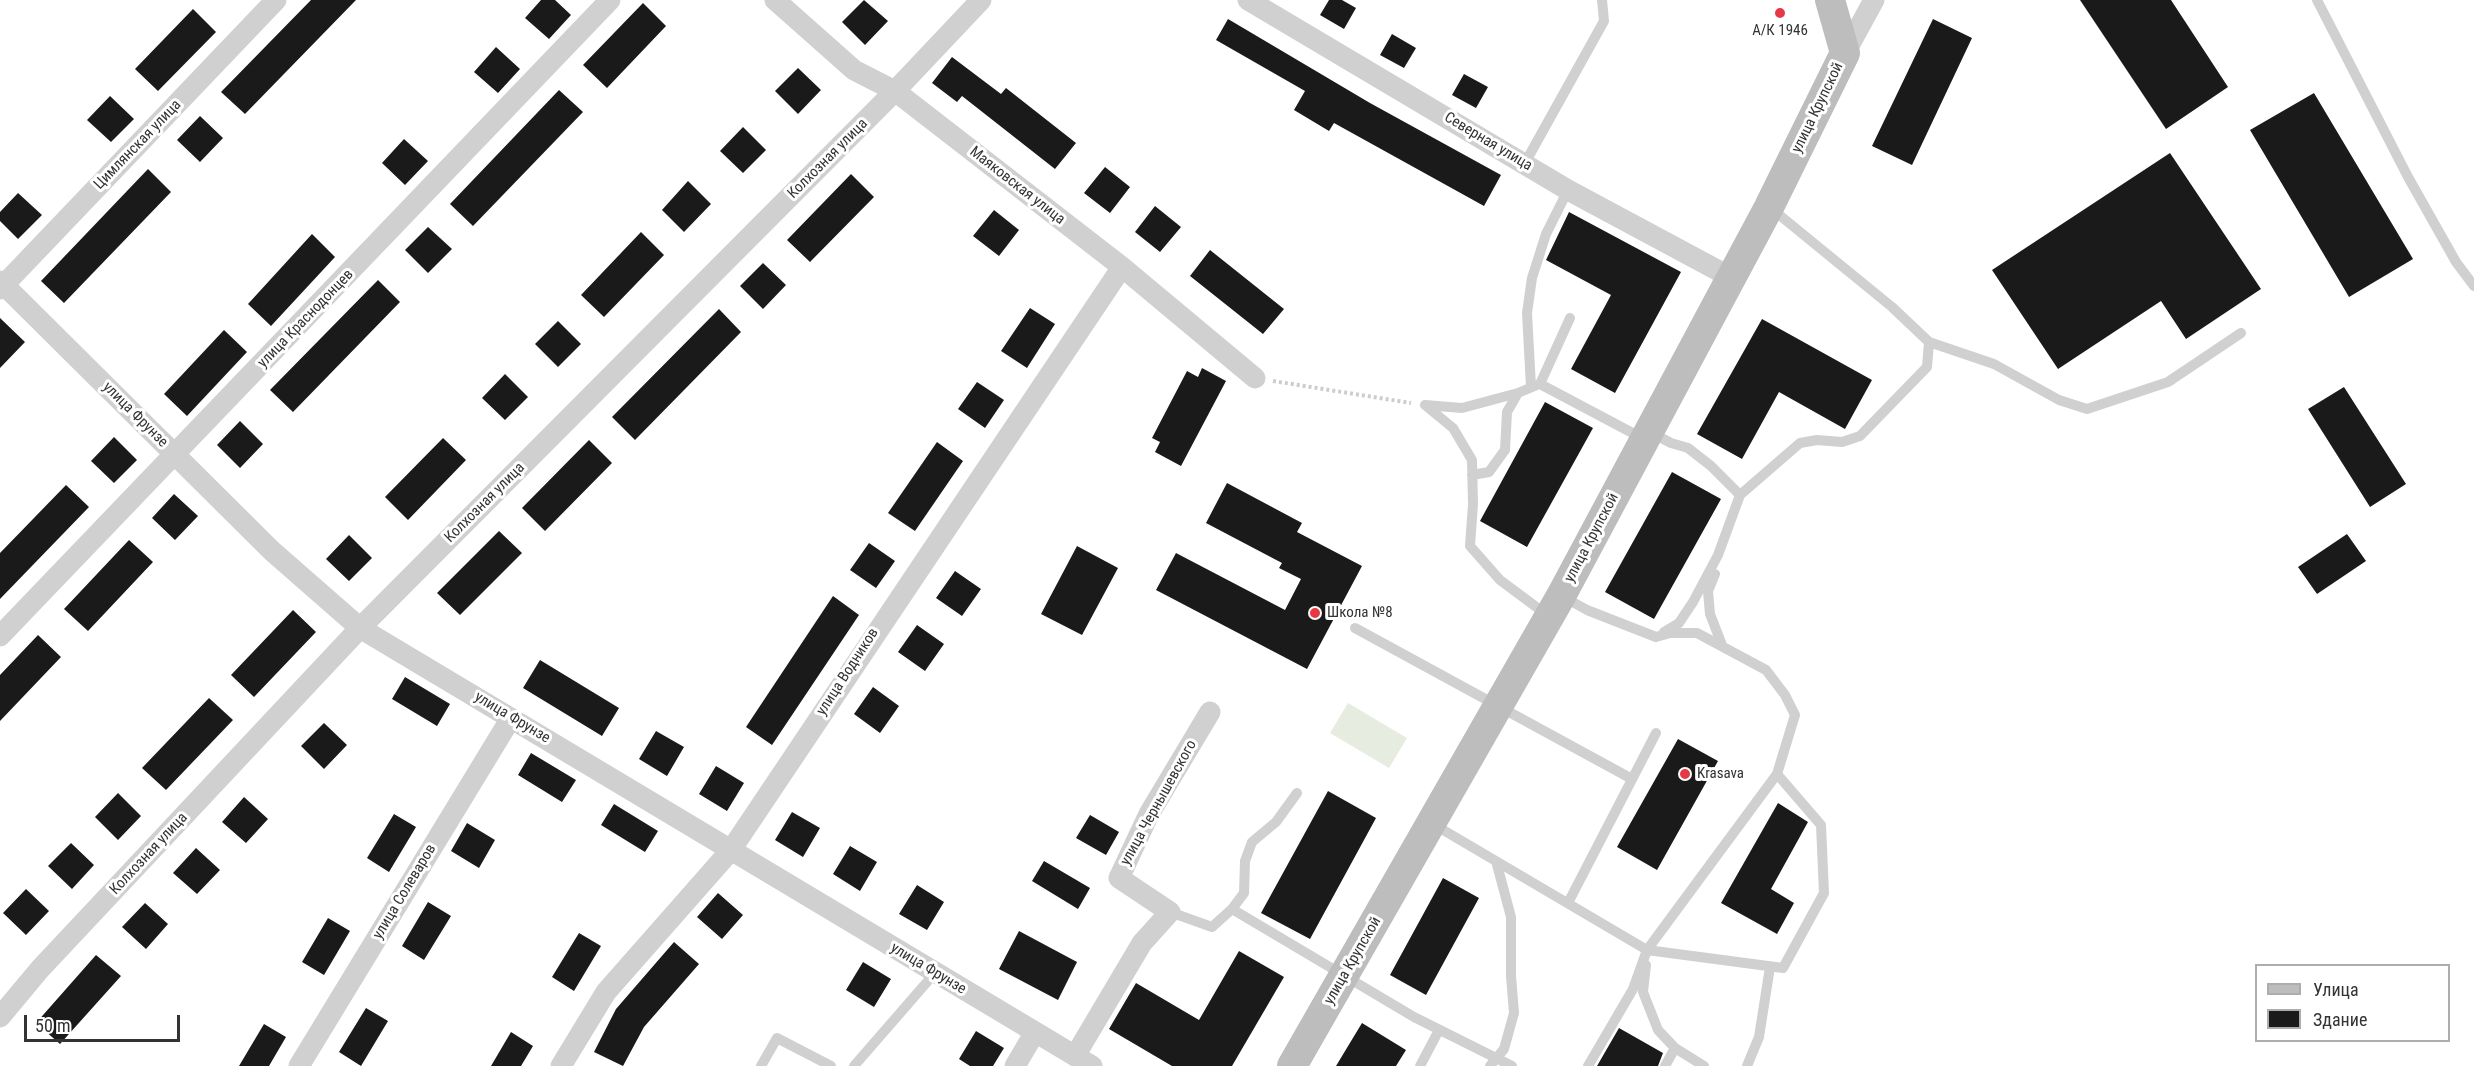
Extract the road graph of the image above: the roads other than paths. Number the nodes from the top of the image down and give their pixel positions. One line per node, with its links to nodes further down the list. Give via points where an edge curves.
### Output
1 (276, 0): 17 (street, Цимлянская улица)
2 (610, 0): 26 (street, улица Краснодонцев)
3 (775, 0): 11 (street, Маяковская улица, via 854,70)
4 (981, 0): 11 (street, Колхозная улица)
5 (1248, 0): 12 (street, Северная улица)
6 (1602, 0): 12 (lane, via 1604,21)
7 (1830, 0): 10 (street)
8 (1874, 0): 10 (street, улица Крупской)
9 (2317, 0): 18 (lane, via 2408,177)
10 (1845, 53): 14 (street, улица Крупской)
11 (895, 91): 15 (street, Маяковская улица); 31 (street, Колхозная улица)
12 (1525, 164): 13 (street, Северная улица)
13 (1568, 190): 16 (street, Северная улица); 23 (lane, via 1546,234 1532,278 1527,313)
14 (1769, 207): 16 (street, улица Крупской); 21 (lane)
15 (1122, 267): 22 (street, Маяковская улица); 44 (street, улица Водников)
16 (1732, 278): 25 (street, улица Крупской)
17 (1, 285): 26 (street, улица Фрунзе)
18 (2474, 286)
19 (1570, 318): 23 (lane)
20 (2241, 333): 21 (lane, via 2168,382 2088,409 2059,400 1994,364)
21 (1929, 342): 28 (lane, via 1927,366 1860,436 1842,442 1800,443)
22 (1255, 378)
23 (1536, 385): 24 (lane); 25 (lane)
24 (1518, 393): 27 (lane, via 1507,412 1505,450 1489,471); 27 (lane, via 1462,408 1425,405 1453,428 1472,460)
25 (1647, 435): 28 (lane, via 1688,448); 30 (street, улица Крупской)
26 (176, 456): 31 (street, улица Фрунзе, via 272,551); 33 (street, улица Краснодонцев)
27 (1472, 475): 30 (lane, via 1470,546 1500,580)
28 (1740, 495): 29 (lane)
29 (1723, 539): 34 (lane, via 1679,623); 35 (lane, via 1708,591 1710,614)
30 (1555, 606): 34 (lane, via 1587,610); 36 (street, улица Крупской)
31 (360, 628): 38 (street, улица Фрунзе); 53 (street, Колхозная улица, via 40,969)
32 (1355, 628): 36 (lane)
33 (0, 636)
34 (1656, 637): 35 (lane, via 1697,633)
35 (1722, 645): 40 (lane, via 1766,670 1796,715)
36 (1498, 706): 41 (lane); 43 (street, улица Крупской)
37 (1210, 712): 48 (street, улица Чернышевского, via 1149,814 1119,878)
38 (511, 717): 44 (street, улица Фрунзе); 59 (street, улица Солеваров)
39 (1656, 733): 41 (lane)
40 (1777, 774): 49 (lane); 50 (lane, via 1821,825 1824,893 1783,968)
41 (1632, 779): 46 (lane)
42 (1297, 793): 47 (lane, via 1276,822 1252,842 1245,861 1244,892)
43 (1432, 824): 45 (lane); 52 (street, улица Крупской)
44 (732, 850): 51 (street, улица Фрунзе); 60 (street, улица Водников, via 606,992)
45 (1496, 861): 46 (lane); 58 (lane, via 1511,917 1514,1013 1504,1049)
46 (1568, 903): 49 (lane)
47 (1232, 909): 48 (lane, via 1212,927); 52 (lane)
48 (1170, 912): 57 (street, via 1142,943)
49 (1647, 950): 50 (lane); 56 (lane, via 1643,992 1658,1030); 68 (lane, via 1633,989)
50 (1770, 967): 71 (lane, via 1759,1036)
51 (934, 974): 55 (street, улица Фрунзе); 63 (lane)
52 (1345, 975): 54 (lane); 65 (street, улица Крупской)
53 (0, 1017)
54 (1439, 1030): 58 (lane); 66 (lane)
55 (1035, 1032): 57 (street, улица Фрунзе); 64 (street)
56 (1675, 1048): 69 (lane); 70 (lane)
57 (1083, 1061)
58 (1493, 1062): 67 (lane)
59 (299, 1066)
60 (561, 1066)
61 (761, 1066): 62 (lane, via 777,1038)
62 (831, 1066)
63 (854, 1066)
64 (1015, 1066)
65 (1292, 1066)
66 (1420, 1066)
67 (1512, 1066)
68 (1588, 1066)
69 (1665, 1066)
70 (1704, 1066)
71 (1747, 1066)

